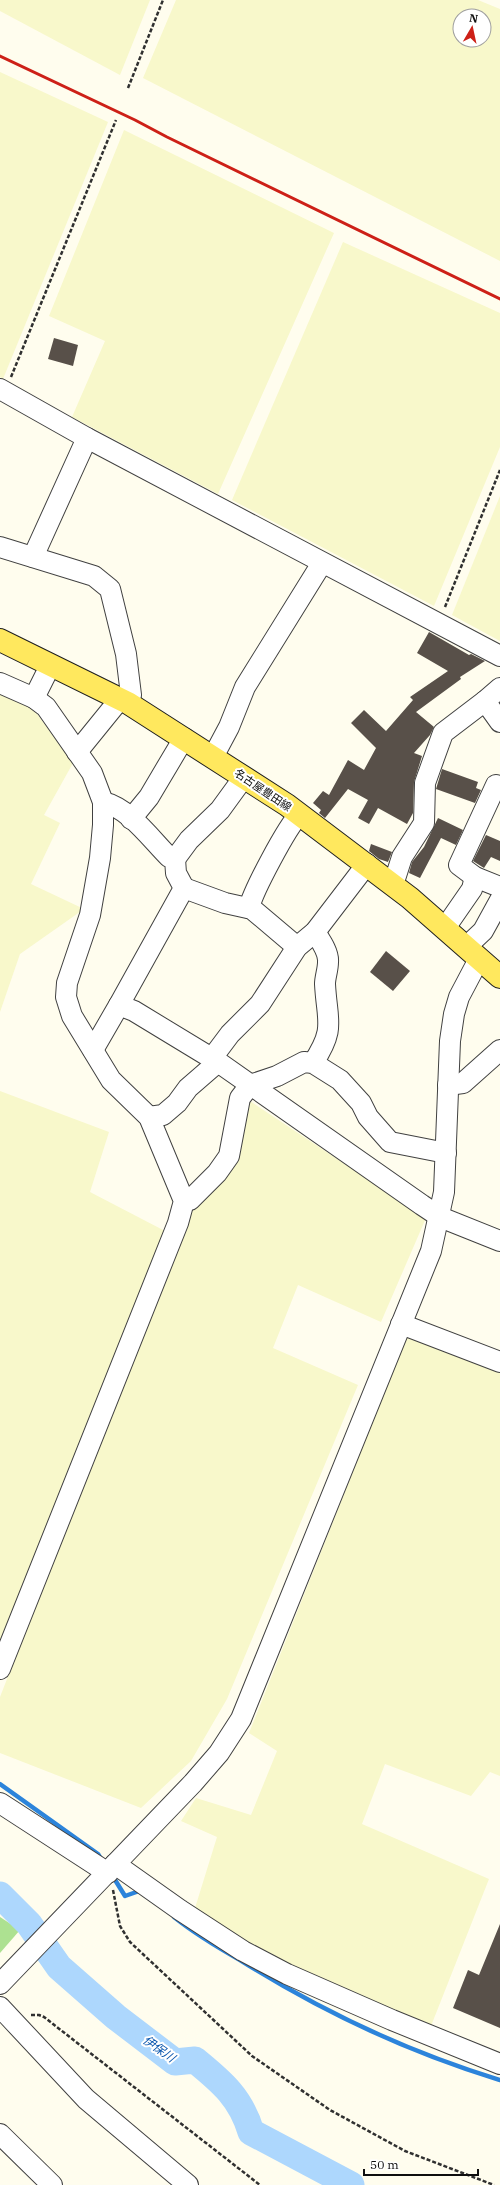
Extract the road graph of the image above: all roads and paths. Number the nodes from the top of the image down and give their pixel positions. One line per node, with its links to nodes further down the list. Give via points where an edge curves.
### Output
1 (163, 0): 2 (path)
2 (128, 88)
3 (116, 120): 4 (path)
4 (2, 393): 5 (street)
5 (87, 438): 8 (street); 9 (street)
6 (500, 470): 10 (path)
7 (0, 547): 8 (street)
8 (33, 557): 17 (street, via 94,576 110,589 126,654 131,695)
9 (322, 563): 10 (street); 22 (street, via 245,687 229,727)
10 (437, 623): 12 (street)
11 (0, 640): 13 (main road, 名古屋豊田線)
12 (500, 656)
13 (50, 666): 16 (street); 17 (main road, 名古屋豊田線)
14 (0, 683): 16 (street)
15 (500, 688): 18 (street)
16 (34, 698): 21 (street, via 46,707)
17 (124, 701): 20 (main road, 名古屋豊田線); 21 (street)
18 (485, 701): 19 (street); 31 (street, via 443,733 425,782 424,823 402,857)
19 (500, 722)
20 (184, 738): 22 (main road, 名古屋豊田線); 27 (street, via 149,797)
21 (77, 752): 25 (street, via 92,773)
22 (213, 757): 23 (main road, 名古屋豊田線)
23 (244, 778): 26 (main road, 名古屋豊田線); 28 (street, via 220,810 189,840)
24 (496, 785): 30 (street, via 459,865)
25 (102, 802): 27 (street, via 112,804); 42 (street, via 100,858 90,915 69,976 66,997 72,1016)
26 (300, 815): 29 (main road, 名古屋豊田線); 35 (street, via 293,821)
27 (131, 820): 28 (street, via 169,857)
28 (175, 858): 33 (street, via 176,873)
29 (367, 864): 31 (main road, 名古屋豊田線); 37 (street)
30 (475, 877): 32 (street); 36 (street, via 472,889)
31 (393, 885): 36 (main road, 名古屋豊田線)
32 (500, 887)
33 (184, 888): 35 (street, via 225,903); 41 (street)
34 (500, 900): 39 (street)
35 (249, 908): 38 (street)
36 (445, 928): 39 (main road, 名古屋豊田線)
37 (315, 932): 38 (street); 45 (street, via 329,961 325,982 329,1032 323,1048)
38 (297, 947): 44 (street, via 260,1004 230,1034)
39 (473, 953): 40 (main road, 名古屋豊田線); 47 (street, via 454,1014)
40 (500, 977)
41 (119, 1005): 42 (street); 44 (street, via 134,1011)
42 (93, 1050): 48 (street, via 111,1080)
43 (500, 1050): 47 (street, via 463,1083)
44 (215, 1060): 46 (street); 48 (street, via 177,1103 163,1115)
45 (313, 1063): 46 (street, via 304,1062 277,1076); 49 (street, via 340,1080 361,1103 382,1136 390,1142)
46 (250, 1085): 50 (street, via 240,1098 229,1156 217,1173 190,1200); 51 (street)
47 (448, 1086): 49 (street)
48 (149, 1117): 50 (street)
49 (446, 1153): 51 (street)
50 (184, 1201): 55 (street, via 178,1223)
51 (440, 1216): 52 (street); 53 (street, via 431,1251)
52 (500, 1241)
53 (401, 1324): 54 (street); 57 (street, via 241,1719 219,1753 193,1783)
54 (500, 1362)
55 (0, 1669)
56 (0, 1803): 57 (street)
57 (106, 1874): 58 (street); 61 (street, via 180,1910 243,1951 287,1974); 66 (path, via 114,1891 120,1926 130,1942 252,2056 330,2110 405,2152)
58 (5, 1979)
59 (0, 2007): 60 (street)
60 (18, 2026): 63 (street, via 86,2099); 65 (path, via 33,2014 44,2017)
61 (500, 2064)
62 (0, 2134): 64 (street)
63 (178, 2182)
64 (52, 2185)
65 (260, 2185)
66 (494, 2185)

